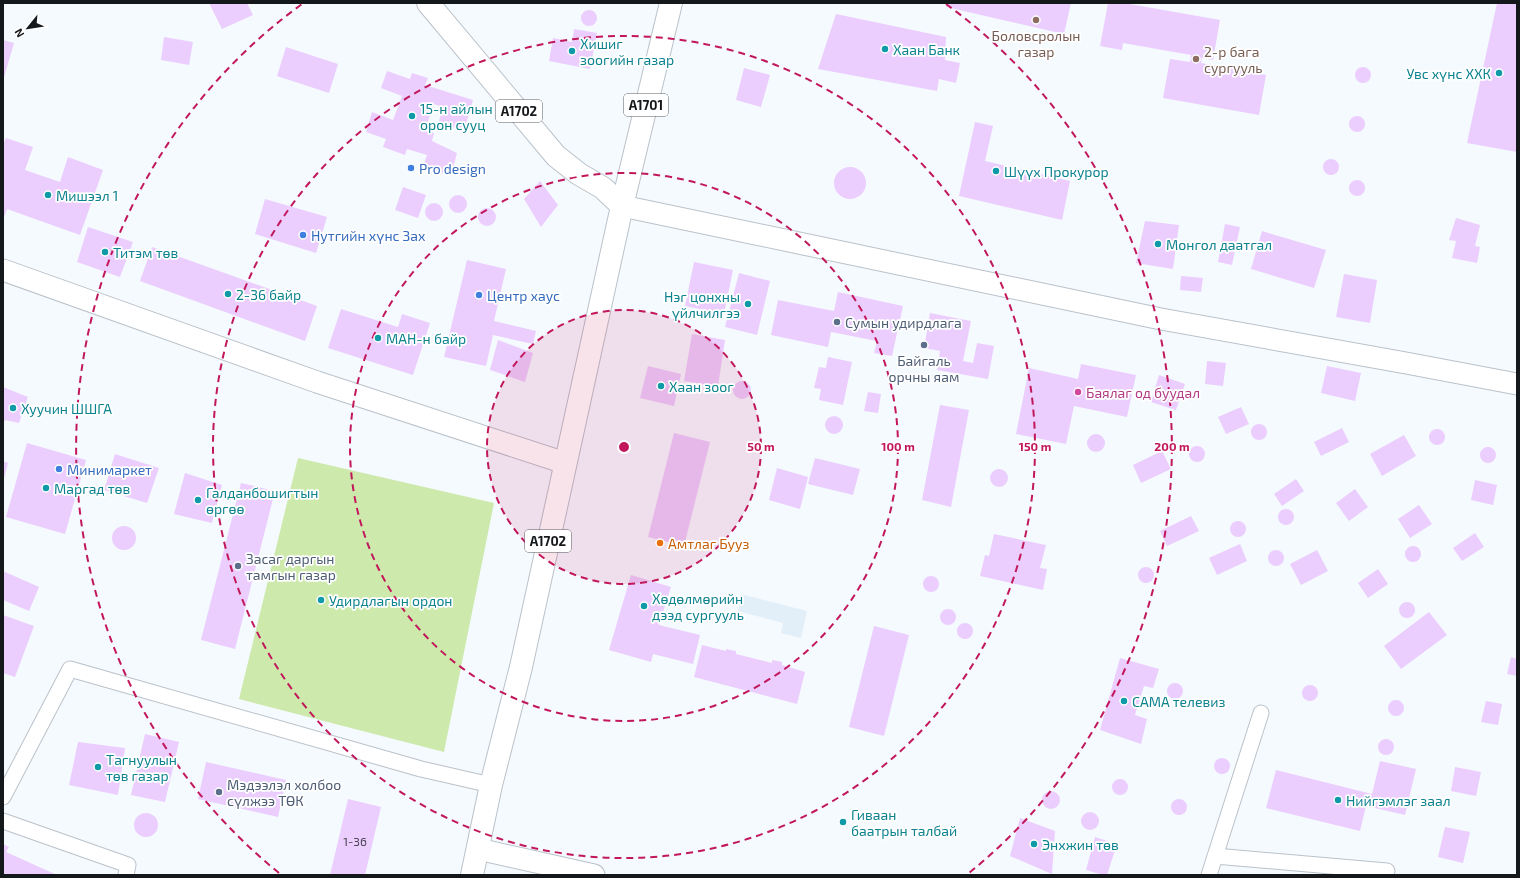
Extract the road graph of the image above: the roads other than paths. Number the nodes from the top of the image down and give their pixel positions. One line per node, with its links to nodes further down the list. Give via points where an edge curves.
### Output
1 (428, 3): 3 (main road, A1702, via 556,156 602,188)
2 (671, 3): 3 (main road, A1701)
3 (622, 206): 5 (street, via 1161,319); 6 (main road, A1702)
4 (3, 270): 6 (street, via 317,382)
5 (1517, 384)
6 (565, 463): 8 (main road, A1702, via 521,667)
7 (1261, 713): 12 (street)
8 (491, 785): 9 (street, via 421,769 70,669); 11 (main road, A1702)
9 (3, 797)
10 (3, 821): 14 (street, via 128,865)
11 (478, 849): 15 (main road, A1702); 16 (street)
12 (1215, 856): 13 (street); 17 (street)
13 (1387, 871)
14 (126, 875)
15 (472, 875)
16 (594, 875)
17 (1209, 875)

